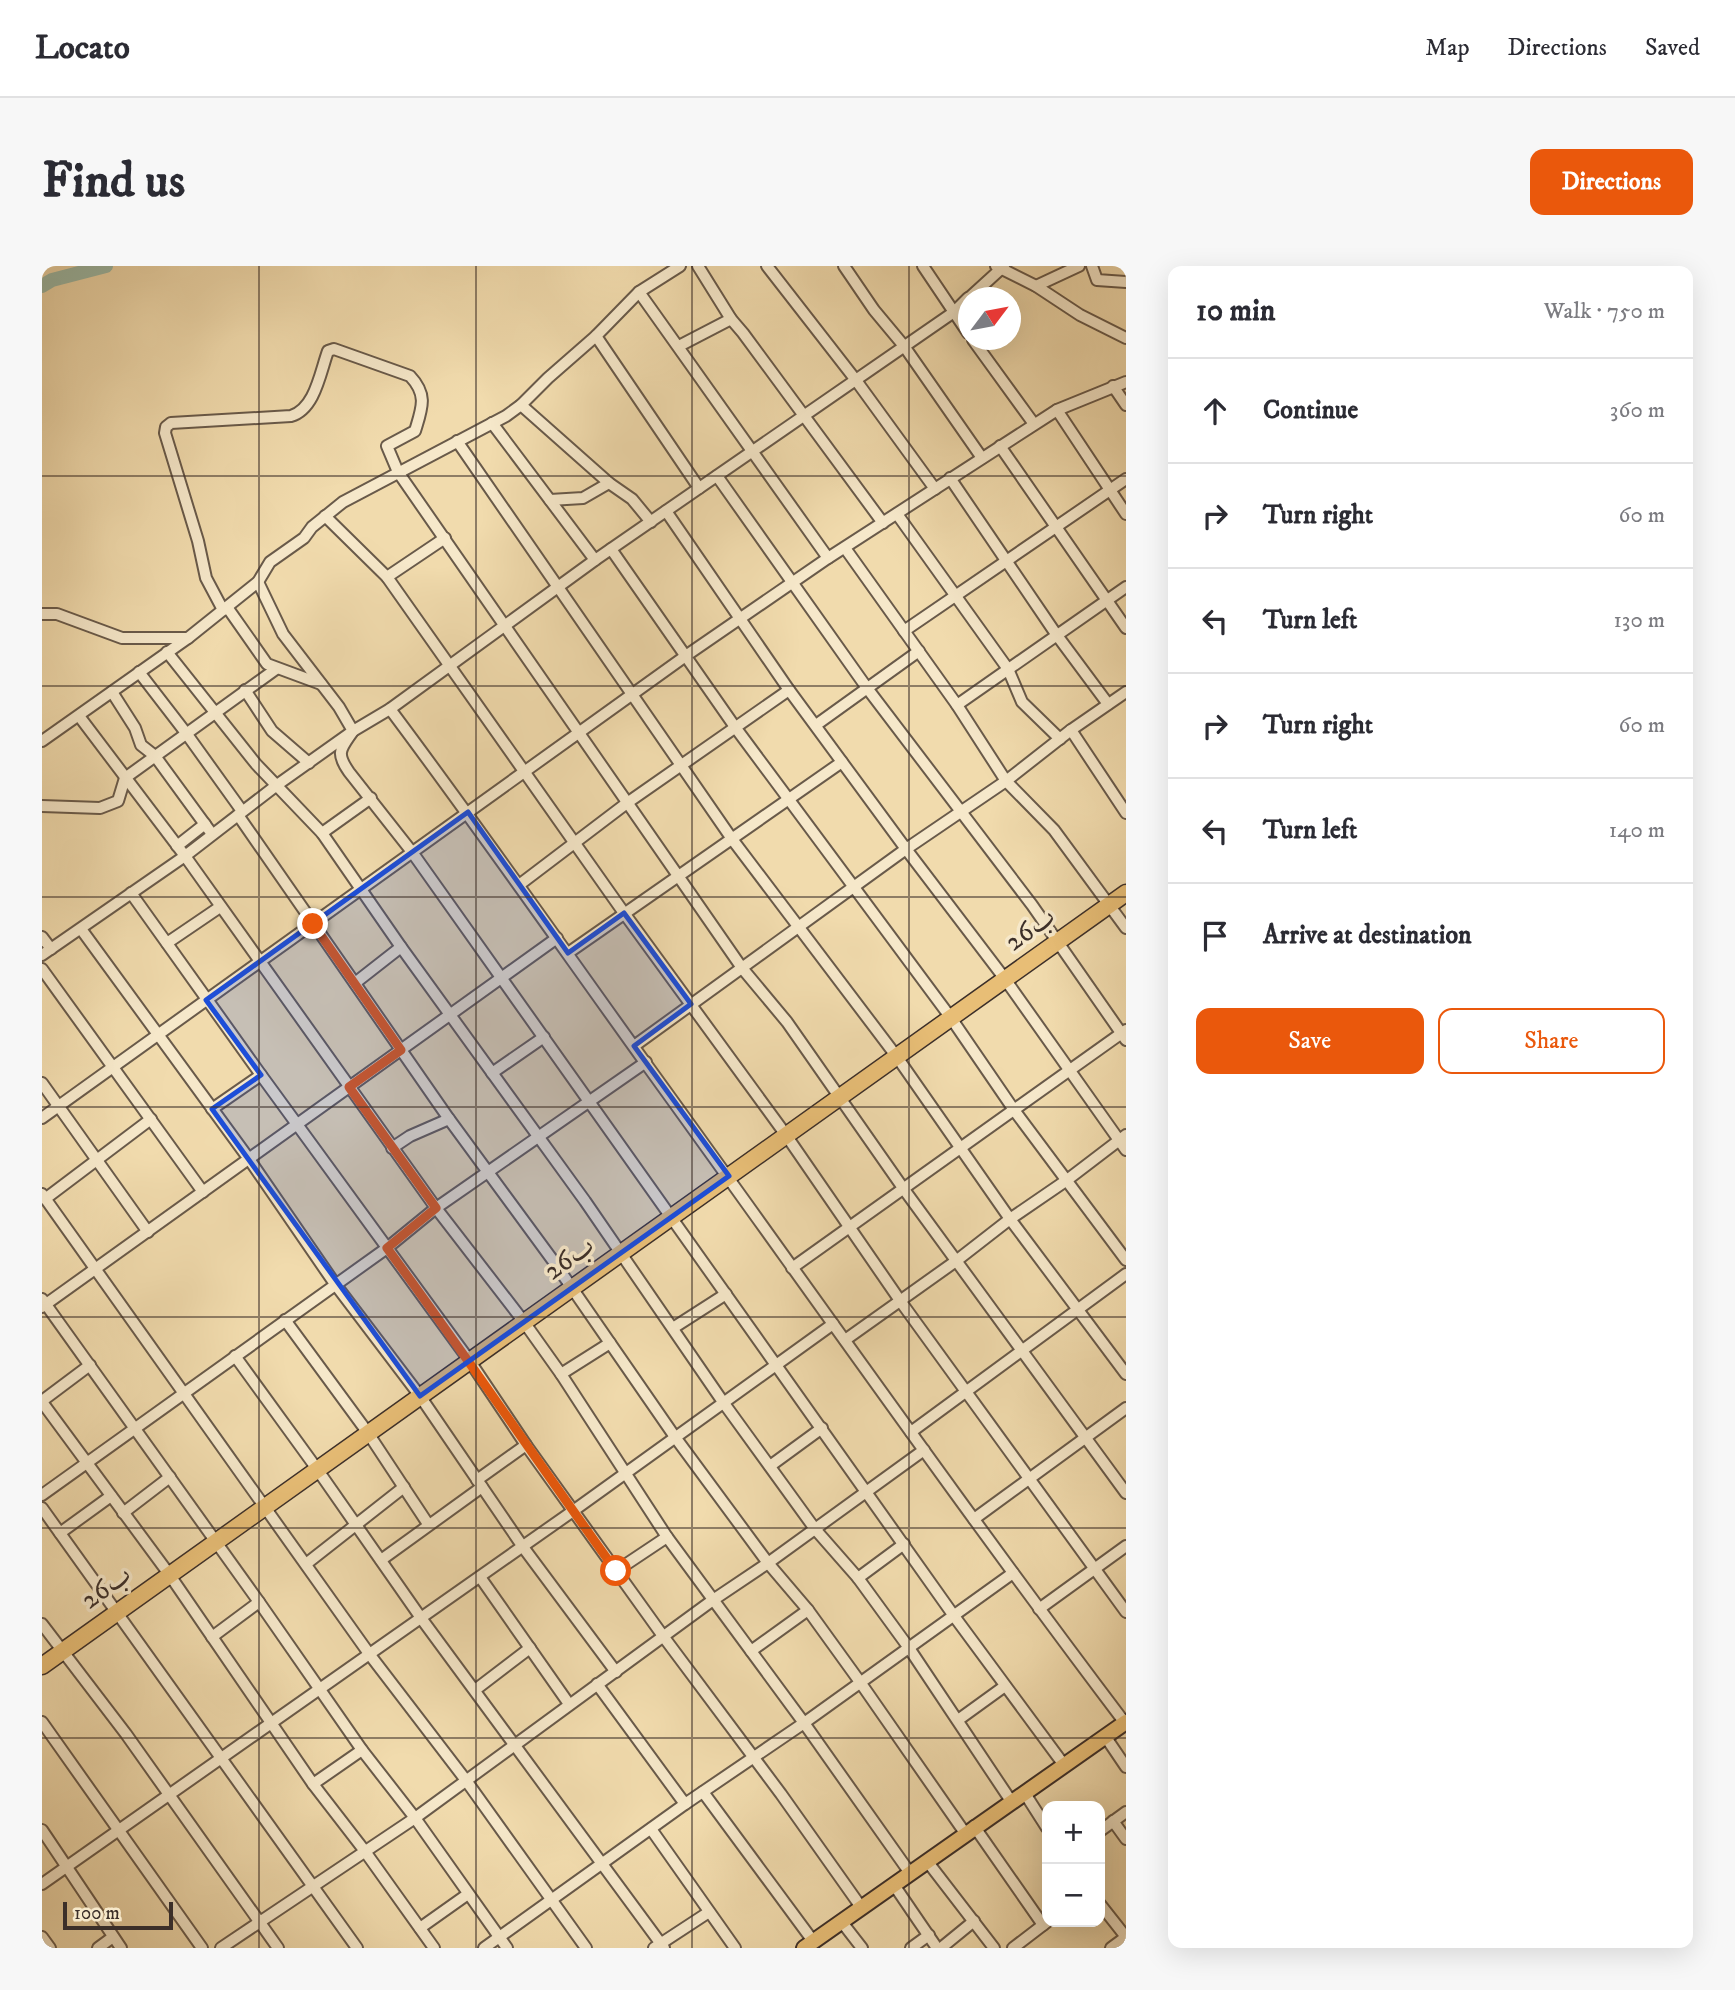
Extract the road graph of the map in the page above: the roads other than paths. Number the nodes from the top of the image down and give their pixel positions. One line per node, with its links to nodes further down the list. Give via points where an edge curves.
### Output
1 (680, 266): 13 (street)
2 (698, 266): 17 (street)
3 (767, 266): 23 (street)
4 (844, 266): 20 (street)
5 (923, 266): 15 (street)
6 (1079, 266): 9 (street)
7 (1092, 266): 10 (street, via 1097,280)
8 (1000, 267): 11 (street); 12 (street)
9 (1057, 270): 11 (street)
10 (1126, 282)
11 (1036, 286): 19 (street)
12 (980, 287)
13 (639, 292): 18 (street); 21 (street)
14 (958, 308): 15 (street)
15 (954, 312): 16 (street); 20 (street)
16 (958, 318)
17 (730, 319): 21 (street); 29 (street)
18 (596, 337): 26 (street); 41 (street)
19 (1126, 338)
20 (904, 345): 23 (street); 35 (street)
21 (679, 346): 34 (street)
22 (981, 350): 31 (street)
23 (855, 379): 29 (street); 42 (street)
24 (1126, 382): 25 (street)
25 (1113, 386): 27 (street); 28 (street)
26 (521, 405): 30 (street); 40 (street)
27 (1126, 405)
28 (1056, 410): 31 (street); 43 (street)
29 (803, 415): 34 (street); 50 (street)
30 (492, 423): 32 (street); 44 (street)
31 (1034, 424): 33 (street)
32 (457, 441): 36 (street); 61 (street)
33 (1000, 446): 35 (street); 51 (street)
34 (751, 452): 37 (street); 55 (street)
35 (982, 458): 38 (street)
36 (398, 472): 48 (street); 52 (street); 65 (street, via 387,446 415,431 423,398 419,385 410,376 338,349 328,351 310,402 301,413 171,423 165,433 206,578)
37 (717, 476): 41 (street); 60 (street)
38 (950, 478): 42 (street); 57 (street)
39 (1126, 479): 43 (street)
40 (609, 483): 44 (street, via 583,498); 49 (street, via 632,499)
41 (699, 488): 45 (street)
42 (935, 489): 46 (street)
43 (1109, 490): 47 (street); 51 (street)
44 (550, 500): 56 (street)
45 (666, 511): 49 (street); 67 (street)
46 (897, 514): 50 (street); 63 (street)
47 (1126, 514)
48 (325, 516): 58 (street); 59 (street, via 270,562)
49 (651, 522): 54 (street)
50 (883, 523): 53 (street)
51 (1057, 526): 57 (street); 64 (street)
52 (445, 538): 58 (street); 68 (street)
53 (845, 548): 55 (street); 70 (street)
54 (611, 549): 56 (street); 75 (street)
55 (828, 558): 60 (street)
56 (595, 560): 61 (street)
57 (1008, 561): 63 (street); 71 (street)
58 (387, 577): 76 (street)
59 (258, 582): 65 (street); 80 (street, via 283,634)
60 (793, 583): 67 (street); 81 (street)
61 (557, 587): 68 (street); 86 (street)
62 (1126, 587): 64 (street)
63 (956, 597): 70 (street); 77 (street)
64 (1107, 600): 69 (street); 71 (street)
65 (225, 608): 72 (street); 78 (street, via 267,664)
66 (42, 614): 72 (street, via 57,614 122,638)
67 (741, 618): 75 (street); 83 (street)
68 (505, 625): 76 (street); 97 (street)
69 (1126, 628)
70 (904, 631): 74 (street)
71 (1056, 634): 77 (street); 87 (street)
72 (188, 638): 73 (street)
73 (167, 652): 79 (street); 90 (street)
74 (919, 652): 81 (street); 88 (street)
75 (687, 655): 86 (street); 93 (street)
76 (450, 665): 89 (street); 104 (street)
77 (1008, 668): 88 (street); 98 (street, via 1022,702)
78 (276, 669): 80 (street); 82 (street)
79 (139, 672): 84 (street); 96 (street)
80 (321, 684): 95 (street)
81 (867, 688): 92 (street); 113 (street)
82 (245, 690): 90 (street); 102 (street, via 272,731)
83 (789, 690): 92 (street); 93 (street)
84 (112, 692): 91 (street); 100 (street, via 141,746)
85 (1126, 692): 87 (street)
86 (633, 695): 97 (street); 103 (street)
87 (1108, 704): 94 (street)
88 (957, 705): 106 (street)
89 (390, 709): 95 (street); 112 (street)
90 (215, 712): 96 (street); 107 (street)
91 (79, 716): 99 (street); 105 (street)
92 (816, 725): 101 (street)
93 (735, 727): 103 (street); 109 (street)
94 (1071, 730): 98 (street); 115 (street)
95 (353, 731): 102 (street); 108 (street, via 340,751 341,760)
96 (186, 733): 100 (street); 114 (street)
97 (579, 733): 104 (street); 110 (street)
98 (1059, 739): 106 (street)
99 (42, 741)
100 (155, 756): 105 (street); 116 (street)
101 (842, 762): 109 (street); 122 (street)
102 (309, 763): 107 (street)
103 (682, 765): 110 (street); 119 (street)
104 (526, 771): 112 (street); 120 (street)
105 (125, 778): 111 (street, via 118,801 100,808); 121 (street)
106 (1006, 781): 113 (street); 131 (street, via 1054,830)
107 (277, 785): 114 (street); 117 (street)
108 (371, 798): 117 (street); 123 (street)
109 (788, 799): 119 (street); 127 (street)
110 (627, 803): 120 (street); 125 (street)
111 (42, 806)
112 (468, 812): 123 (street); 126 (street)
113 (959, 812): 122 (street); 140 (street)
114 (240, 813): 118 (street); 134 (street)
115 (1126, 813)
116 (205, 824): 118 (street); 121 (street)
117 (322, 832): 128 (street)
118 (212, 834): 124 (street)
119 (732, 839): 125 (street); 135 (street)
120 (575, 844): 126 (street); 133 (street)
121 (177, 846): 124 (street)
122 (905, 849): 127 (street); 149 (street)
123 (412, 852): 128 (street); 148 (street)
124 (185, 856): 129 (street); 132 (street)
125 (678, 876): 133 (street); 146 (street)
126 (519, 885): 139 (street)
127 (853, 887): 135 (street); 154 (street)
128 (362, 889): 134 (street); 142 (street)
129 (131, 893): 137 (street); 141 (street)
130 (1126, 893): 131 (highway, 26ب)
131 (1109, 905): 136 (street); 140 (highway, 26ب)
132 (220, 907): 141 (street); 145 (street)
133 (624, 913): 144 (street); 152 (street)
134 (313, 924): 145 (street); 150 (street)
135 (798, 927): 146 (street); 160 (street)
136 (1126, 928)
137 (81, 929): 143 (street); 155 (street)
138 (42, 937): 143 (street)
139 (557, 938): 144 (street); 148 (street)
140 (1058, 941): 149 (highway, 26ب); 156 (street)
141 (167, 943): 151 (street)
142 (401, 947): 150 (street); 153 (street)
143 (46, 952)
144 (568, 953): 158 (street)
145 (260, 962): 151 (street); 167 (street)
146 (742, 968): 152 (street); 168 (street, via 787,1021)
147 (42, 969): 162 (street)
148 (502, 978): 153 (street); 157 (street)
149 (1005, 979): 154 (highway, 26ب); 163 (street)
150 (355, 983): 159 (street)
151 (206, 1000): 155 (street); 165 (street)
152 (691, 1004): 158 (street); 177 (street)
153 (451, 1014): 159 (street); 164 (street)
154 (951, 1018): 160 (highway, 26ب); 172 (street)
155 (158, 1034): 162 (street); 171 (street)
156 (1125, 1034): 163 (street)
157 (544, 1037): 164 (street); 169 (street)
158 (634, 1046): 161 (street)
159 (401, 1050): 167 (street); 175 (street)
160 (897, 1057): 168 (highway, 26ب); 181 (street)
161 (646, 1062): 169 (street); 186 (street)
162 (113, 1067): 170 (street); 174 (street)
163 (1069, 1071): 172 (street); 179 (street)
164 (492, 1073): 178 (street)
165 (261, 1075): 171 (street); 176 (street)
166 (42, 1083): 170 (street)
167 (349, 1087): 176 (street); 180 (street)
168 (839, 1098): 177 (highway, 26ب); 188 (street)
169 (589, 1102): 178 (street); 192 (street)
170 (58, 1107): 173 (street); 184 (street)
171 (212, 1109): 183 (street)
172 (1014, 1110): 181 (street); 187 (street)
173 (42, 1118)
174 (151, 1119): 184 (street); 189 (street)
175 (449, 1119): 180 (street); 185 (street)
176 (297, 1125): 183 (street); 196 (street)
177 (786, 1135): 186 (highway, 26ب); 194 (street)
178 (539, 1136): 185 (street); 197 (street)
179 (1122, 1137): 182 (street); 187 (street)
180 (393, 1148): 191 (street)
181 (960, 1148): 188 (street); 193 (street)
182 (1126, 1150)
183 (249, 1159): 189 (street); 203 (street)
184 (97, 1161): 190 (street); 195 (street)
185 (489, 1171): 191 (street); 204 (street)
186 (729, 1176): 192 (highway, 26ب); 201 (street)
187 (1067, 1180): 193 (street); 198 (street)
188 (903, 1188): 194 (street); 199 (street)
189 (203, 1192): 195 (street)
190 (44, 1197): 200 (street)
191 (436, 1208): 196 (street); 210 (street)
192 (671, 1217): 197 (highway, 26ب); 205 (street)
193 (1010, 1219): 199 (street); 208 (street)
194 (849, 1227): 201 (street); 206 (street)
195 (148, 1232): 200 (street)
196 (387, 1248): 203 (street); 217 (street)
197 (621, 1253): 204 (highway, 26ب); 212 (street)
198 (1126, 1260)
199 (956, 1261): 206 (street); 215 (street)
200 (95, 1268): 207 (street); 223 (street)
201 (792, 1268): 211 (street)
202 (1126, 1274): 208 (street)
203 (335, 1284): 209 (street); 224 (street)
204 (572, 1288): 210 (highway, 26ب); 214 (street)
205 (726, 1294): 212 (street); 218 (street)
206 (901, 1301): 213 (street); 222 (street)
207 (43, 1304): 219 (street)
208 (1077, 1308): 215 (street); 221 (street)
209 (285, 1320): 216 (street); 231 (street)
210 (524, 1322): 217 (highway, 26ب); 220 (street)
211 (833, 1324): 213 (street); 218 (street)
212 (673, 1328): 226 (street)
213 (845, 1340): 230 (street)
214 (610, 1343): 220 (street); 232 (street)
215 (1023, 1349): 222 (street); 233 (street)
216 (234, 1356): 223 (street); 238 (street)
217 (469, 1360): 224 (highway, 26ب); 234 (street)
218 (776, 1363): 226 (street); 229 (street)
219 (90, 1365): 225 (street); 228 (street)
220 (561, 1374): 239 (street)
221 (1126, 1374)
222 (965, 1391): 230 (street); 241 (street)
223 (184, 1393): 228 (street); 248 (street)
224 (420, 1396): 231 (highway, 26ب); 242 (street)
225 (42, 1401): 236 (street)
226 (723, 1402): 232 (street); 237 (street)
227 (1126, 1408): 233 (street)
228 (135, 1427): 236 (street); 240 (street)
229 (822, 1428): 237 (street); 244 (street)
230 (911, 1432): 235 (street)
231 (368, 1433): 238 (highway, 26ب); 243 (street)
232 (675, 1437): 239 (street); 263 (street)
233 (1086, 1437): 241 (street); 245 (street)
234 (526, 1445): 242 (street); 250 (street)
235 (924, 1450): 244 (street); 252 (street)
236 (85, 1462): 246 (street); 247 (street)
237 (770, 1466): 255 (street)
238 (317, 1469): 248 (highway, 26ب); 253 (street)
239 (624, 1474): 250 (street); 257 (street)
240 (170, 1477): 251 (street); 258 (street)
241 (1029, 1479): 252 (street); 265 (street)
242 (479, 1484): 254 (street); 261 (street)
243 (404, 1487): 253 (street); 254 (street)
244 (867, 1492): 255 (street); 259 (street)
245 (1126, 1493)
246 (42, 1495)
247 (111, 1496): 251 (street); 256 (street)
248 (265, 1505): 258 (highway, 26ب); 264 (street)
249 (42, 1508): 256 (street)
250 (573, 1511): 261 (street); 266 (street)
251 (123, 1513): 268 (street)
252 (974, 1519): 267 (street)
253 (355, 1524): 262 (street); 264 (street)
254 (428, 1524): 262 (street)
255 (815, 1529): 263 (street); 270 (street)
256 (60, 1533): 275 (street)
257 (667, 1537): 266 (street); 271 (street)
258 (215, 1541): 268 (highway, 26ب); 272 (street)
259 (904, 1544): 270 (street); 277 (street)
260 (1126, 1546): 265 (street)
261 (523, 1547): 269 (street); 288 (street)
262 (381, 1560): 278 (street)
263 (768, 1563): 271 (street); 274 (street)
264 (306, 1564): 286 (street)
265 (1095, 1569): 273 (street); 276 (street)
266 (616, 1571): 280 (street)
267 (1013, 1573): 273 (street); 277 (street)
268 (169, 1574): 275 (highway, 26ب); 281 (street)
269 (480, 1577): 278 (street); 282 (street)
270 (858, 1578): 283 (street)
271 (713, 1600): 280 (street); 285 (street)
272 (259, 1602): 281 (street); 292 (street)
273 (1039, 1609): 297 (street)
274 (808, 1611): 285 (street); 289 (street)
275 (117, 1612): 284 (highway, 26ب); 303 (street)
276 (1126, 1612)
277 (954, 1616): 283 (street); 291 (street)
278 (421, 1618): 286 (street); 293 (street)
279 (42, 1624): 284 (street)
280 (663, 1636): 288 (street); 304 (street)
281 (212, 1637): 298 (street)
282 (530, 1648): 293 (street); 294 (street)
283 (908, 1648): 289 (street); 295 (street)
284 (63, 1651): 287 (highway, 26ب); 311 (street)
285 (751, 1651): 299 (street)
286 (370, 1655): 292 (street); 307 (street)
287 (42, 1666)
288 (616, 1672): 290 (street)
289 (860, 1682): 299 (street); 322 (street)
290 (597, 1685): 294 (street); 313 (street)
291 (1005, 1686): 295 (street); 305 (street)
292 (319, 1690): 298 (street); 302 (street)
293 (475, 1690): 301 (street)
294 (569, 1704): 301 (street)
295 (958, 1720): 312 (street)
296 (42, 1722): 321 (street)
297 (1125, 1722): 300 (main road)
298 (270, 1723): 303 (street); 308 (street)
299 (804, 1723): 304 (street); 328 (street)
300 (1105, 1737): 305 (main road); 306 (street)
301 (514, 1743): 307 (street); 326 (street)
302 (362, 1750): 308 (street); 315 (street)
303 (219, 1758): 311 (street); 330 (street)
304 (752, 1758): 309 (street); 334 (street)
305 (1064, 1765): 310 (main road)
306 (1126, 1766)
307 (466, 1780): 315 (street); 333 (street)
308 (313, 1784): 324 (street)
309 (703, 1792): 313 (street); 348 (street)
310 (1024, 1792): 312 (main road); 316 (street)
311 (169, 1796): 321 (street); 338 (street)
312 (1011, 1801): 322 (main road)
313 (685, 1804): 319 (street)
314 (1126, 1812): 317 (street)
315 (415, 1818): 324 (street); 332 (street)
316 (1042, 1820)
317 (1113, 1821): 318 (street); 323 (street)
318 (1105, 1827)
319 (651, 1829): 326 (street); 336 (street)
320 (42, 1830): 327 (street)
321 (119, 1830): 327 (street); 354 (street)
322 (969, 1830): 325 (main road); 337 (street)
323 (1126, 1839)
324 (364, 1850): 330 (street); 342 (street)
325 (927, 1861): 328 (main road); 340 (street)
326 (601, 1863): 333 (street); 349 (street)
327 (66, 1867): 329 (street); 345 (street)
328 (910, 1873): 331 (main road)
329 (42, 1884)
330 (312, 1885): 338 (street); 350 (street)
331 (894, 1885): 334 (main road); 343 (street)
332 (468, 1894): 342 (street); 347 (street)
333 (550, 1900): 347 (street); 360 (street)
334 (861, 1907): 339 (main road)
335 (1105, 1910): 346 (street)
336 (709, 1912): 349 (street); 361 (street)
337 (1042, 1919)
338 (259, 1921): 355 (street); 356 (street)
339 (841, 1921): 348 (main road); 362 (street)
340 (974, 1922): 364 (street); 365 (street)
341 (1042, 1925): 366 (street)
342 (420, 1928): 357 (street)
343 (929, 1935): 363 (street); 364 (street)
344 (42, 1937): 351 (street)
345 (113, 1937): 352 (street); 353 (street)
346 (1126, 1937): 367 (street)
347 (499, 1938): 358 (street); 359 (street)
348 (808, 1945)
349 (659, 1946)
350 (354, 1947)
351 (50, 1948)
352 (98, 1948)
353 (121, 1948)
354 (202, 1948)
355 (221, 1948)
356 (278, 1948)
357 (434, 1948)
358 (484, 1948)
359 (507, 1948)
360 (586, 1948)
361 (735, 1948)
362 (862, 1948)
363 (911, 1948)
364 (939, 1948)
365 (994, 1948)
366 (1013, 1948)
367 (1111, 1948)

